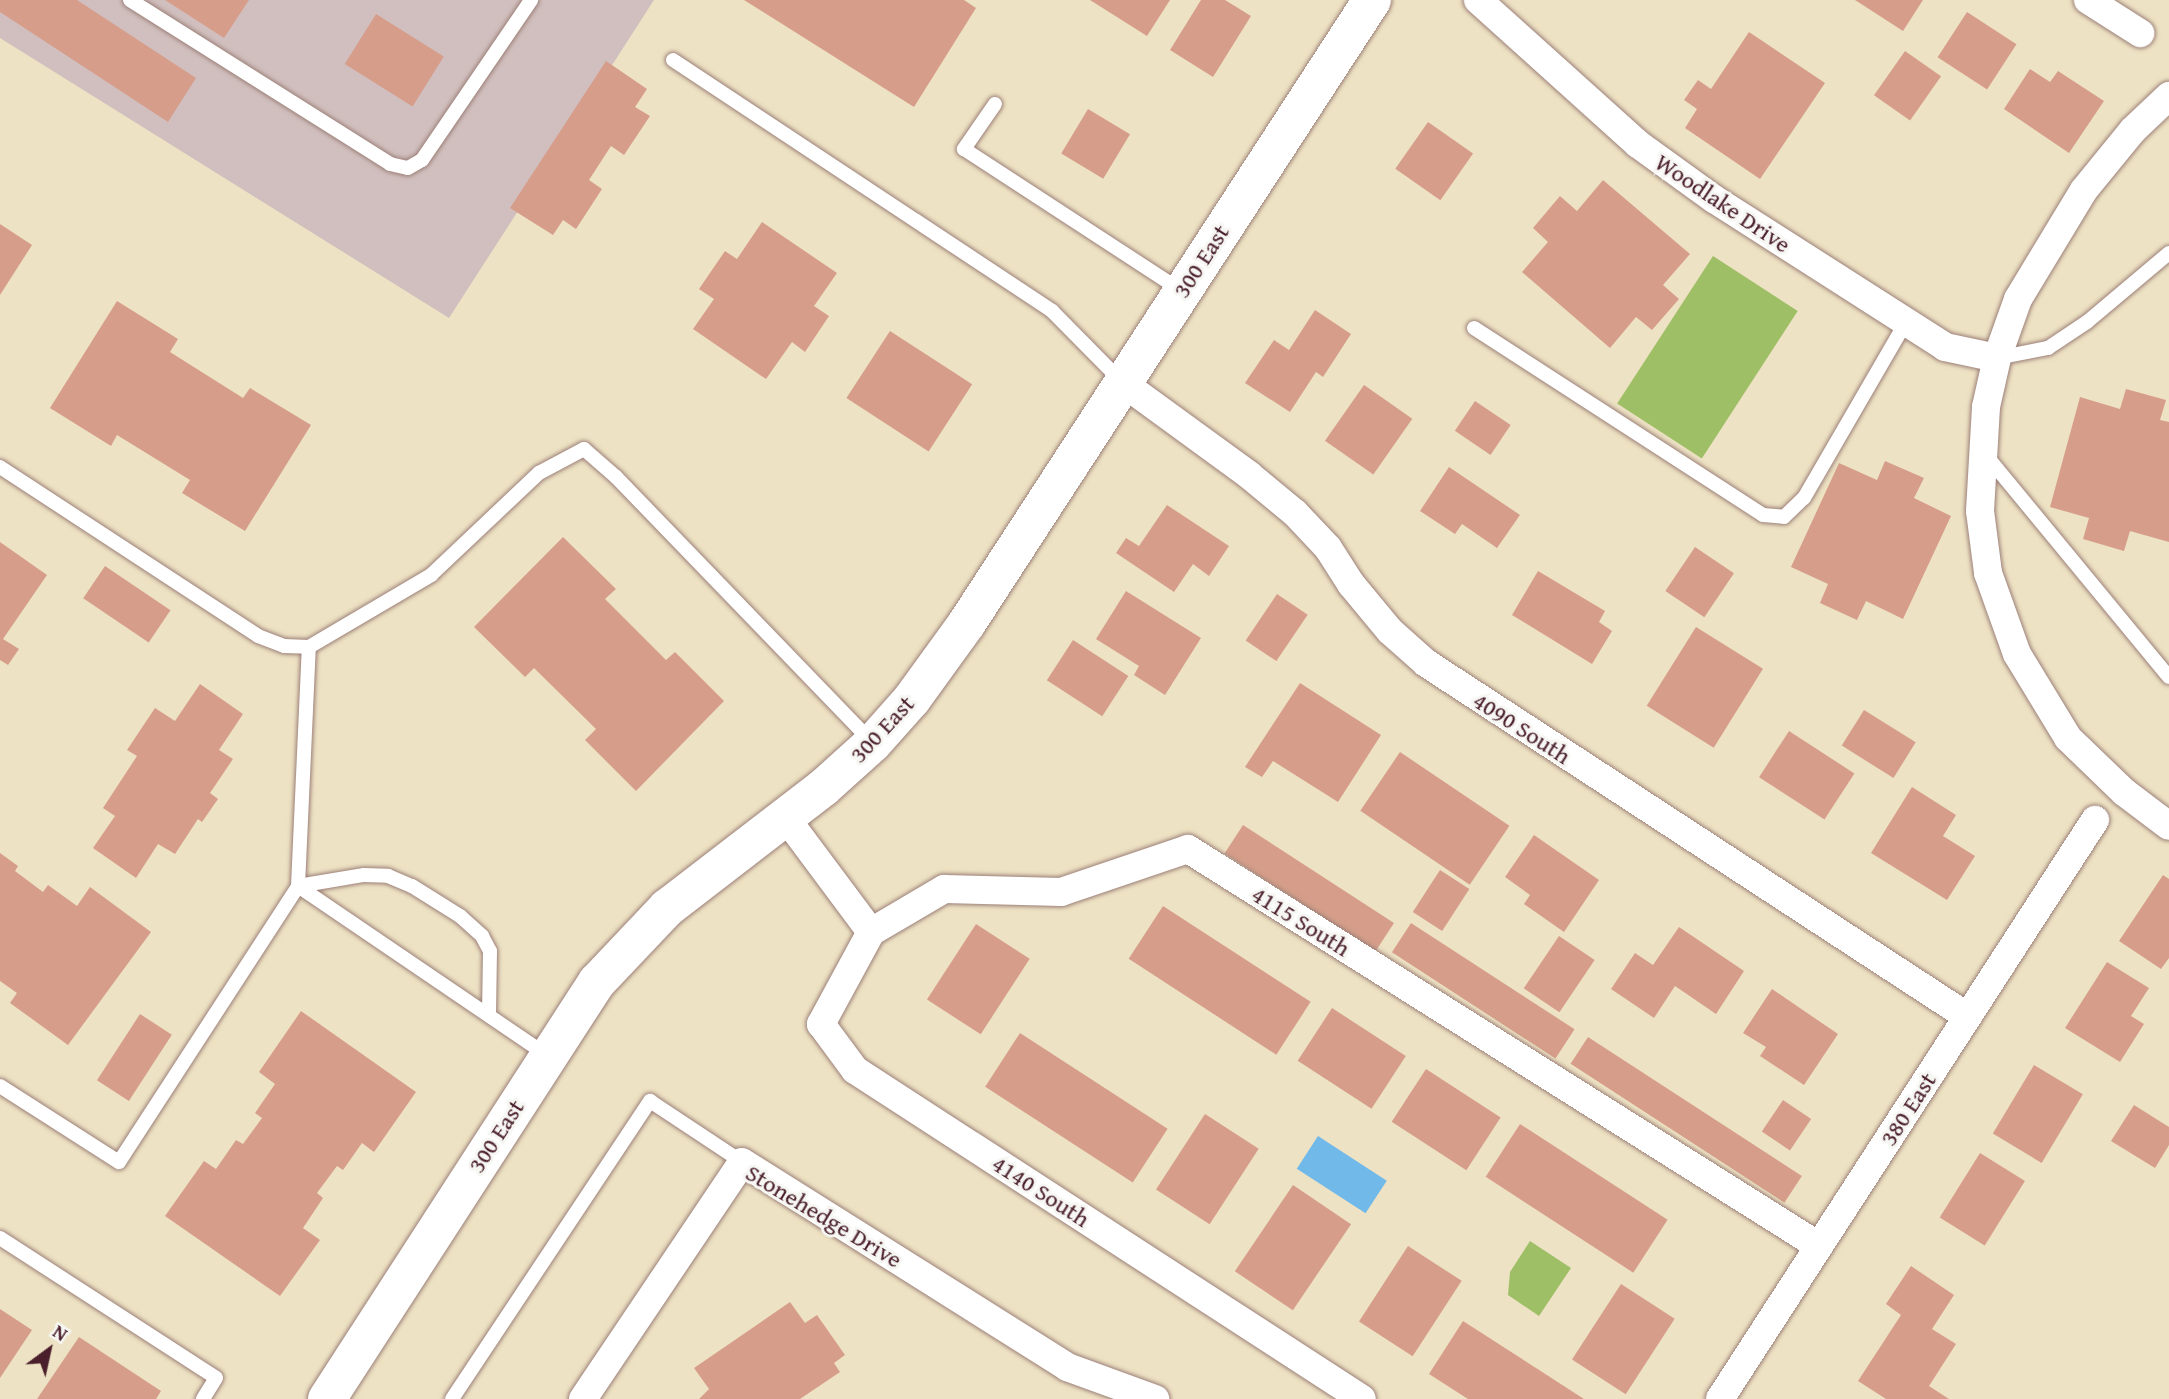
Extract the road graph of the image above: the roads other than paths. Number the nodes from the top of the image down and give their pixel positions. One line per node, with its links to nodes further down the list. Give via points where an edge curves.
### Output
1 (130, 0): 2 (lane, via 390,164 408,167 422,160)
2 (531, 0)
3 (1372, 0): 11 (street, 300 East)
4 (1478, 0): 12 (street, Woodlake Drive, via 1637,144)
5 (2088, 0): 6 (street)
6 (2140, 33)
7 (673, 60): 15 (lane, via 1052,310)
8 (2169, 96): 14 (street, via 2133,130 2084,190 2018,299)
9 (995, 104): 11 (lane, via 964,149)
10 (2169, 253): 14 (lane, via 2087,322 2048,348)
11 (1182, 291): 15 (street, 300 East)
12 (1905, 324): 13 (lane, via 1804,498 1784,517 1763,516); 14 (street, Woodlake Drive, via 1945,347)
13 (1474, 328)
14 (1997, 358): 16 (street, via 1986,407)
15 (1123, 383): 20 (street, 300 East, via 967,623 912,699); 27 (street, 4090 South, via 1295,513 1328,548 1390,631 1426,663)
16 (1983, 453): 19 (lane); 23 (street, via 1980,511 1988,573 2017,654 2068,738 2124,792)
17 (0, 467): 18 (lane, via 258,636 284,646)
18 (309, 647): 20 (lane, via 431,575 539,473 584,449); 24 (lane)
19 (2169, 677)
20 (873, 743): 21 (street, 300 East)
21 (786, 818): 25 (street); 28 (street, 300 East, via 667,908 625,948)
22 (2095, 820): 27 (street, 380 East)
23 (2169, 826)
24 (298, 886): 26 (lane); 26 (lane, via 364,875 388,876 460,916 482,936 490,951); 29 (lane, via 119,1162)
25 (871, 932): 32 (street, 4115 South, via 944,889 1061,892 1188,849); 38 (street, 4140 South, via 821,1024 855,1070)
26 (489, 1014): 28 (lane)
27 (1968, 1017): 32 (street, 380 East)
28 (548, 1056): 34 (street, 300 East)
29 (0, 1086)
30 (742, 1162): 35 (lane, via 650,1101); 36 (street, Stonehedge Drive); 37 (street, Stonehedge Drive, via 1067,1367)
31 (0, 1238): 33 (lane, via 216,1378)
32 (1819, 1247): 39 (street, 380 East)
33 (203, 1399)
34 (327, 1399)
35 (452, 1399)
36 (583, 1399)
37 (1155, 1399)
38 (1362, 1399)
39 (1720, 1399)

